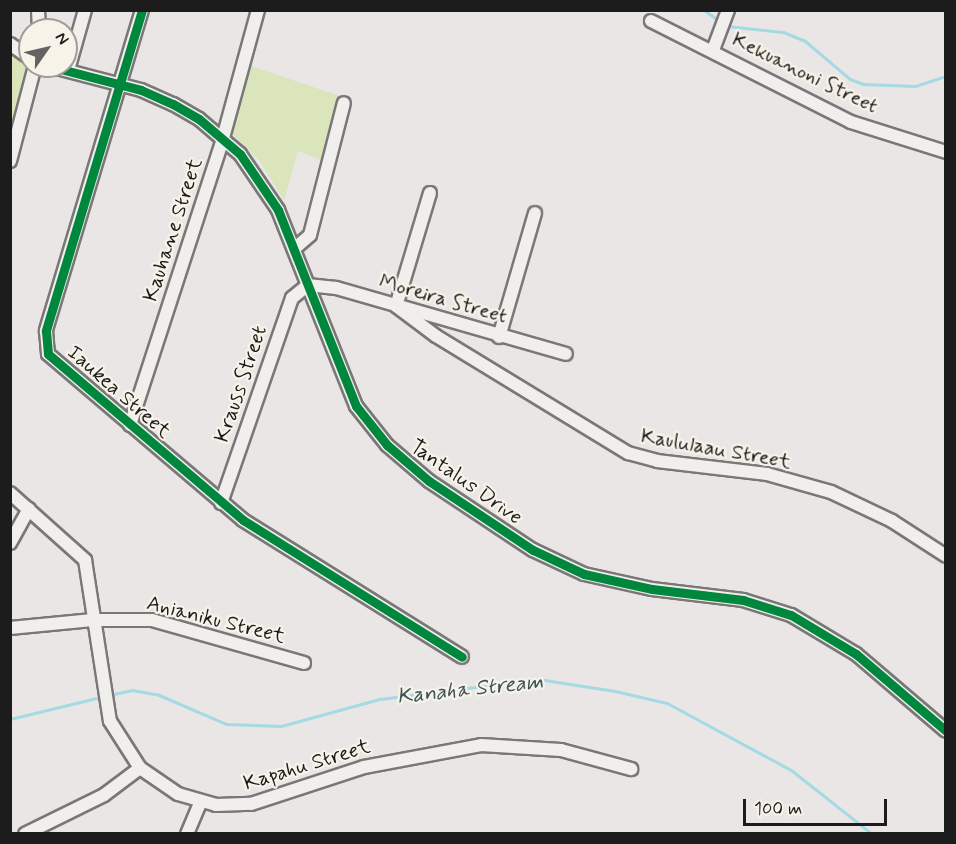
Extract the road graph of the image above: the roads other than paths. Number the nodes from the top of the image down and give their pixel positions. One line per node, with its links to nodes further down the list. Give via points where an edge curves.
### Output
1 (85, 10): 6 (street)
2 (142, 10): 10 (street, Iaukea Street)
3 (258, 10): 12 (street, Kauhane Street)
4 (728, 11): 7 (street)
5 (651, 21): 7 (street, Kekuanoni Street)
6 (78, 35)
7 (713, 50): 13 (street, Kekuanoni Street, via 851,122)
8 (78, 73): 10 (street, Tantalus Drive)
9 (32, 78): 14 (street)
10 (119, 85): 12 (street, Tantalus Drive, via 173,104); 22 (street, Iaukea Street, via 45,341 52,358)
11 (345, 103): 17 (street, via 310,236)
12 (223, 138): 17 (street, Tantalus Drive, via 266,188); 22 (street, Kauhane Street)
13 (945, 152)
14 (10, 161)
15 (430, 193): 19 (street)
16 (535, 213): 20 (street)
17 (294, 249): 18 (street, Tantalus Drive)
18 (308, 285): 19 (street, Moreira Street, via 336,288); 24 (street, Krauss Street, via 292,298); 32 (street, Tantalus Drive, via 356,406 387,445 429,481 533,550 584,574 652,590 743,600 791,615 856,654)
19 (396, 306): 20 (street, Moreira Street); 27 (street, Kaululaau Street, via 436,336 628,453 657,461 767,474 831,492 892,521)
20 (499, 337): 21 (street, Moreira Street)
21 (566, 354)
22 (130, 425): 24 (street, Iaukea Street)
23 (10, 493): 25 (street, Kapahu Street)
24 (221, 503): 30 (street, Iaukea Street)
25 (29, 509): 26 (street); 28 (street, Kapahu Street, via 84,557)
26 (10, 543)
27 (945, 556)
28 (93, 620): 29 (street, Anianiku Street); 31 (street, Anianiku Street, via 152,620); 33 (street, Kapahu Street, via 106,710 114,732)
29 (10, 628)
30 (462, 657)
31 (304, 663)
32 (945, 731)
33 (140, 768): 35 (street, Kapahu Street, via 166,788); 36 (street, via 104,795)
34 (631, 769): 35 (street, Kapahu Street, via 561,750 500,744 461,746 364,767 251,804)
35 (200, 803): 37 (street)
36 (25, 834)
37 (188, 834)

